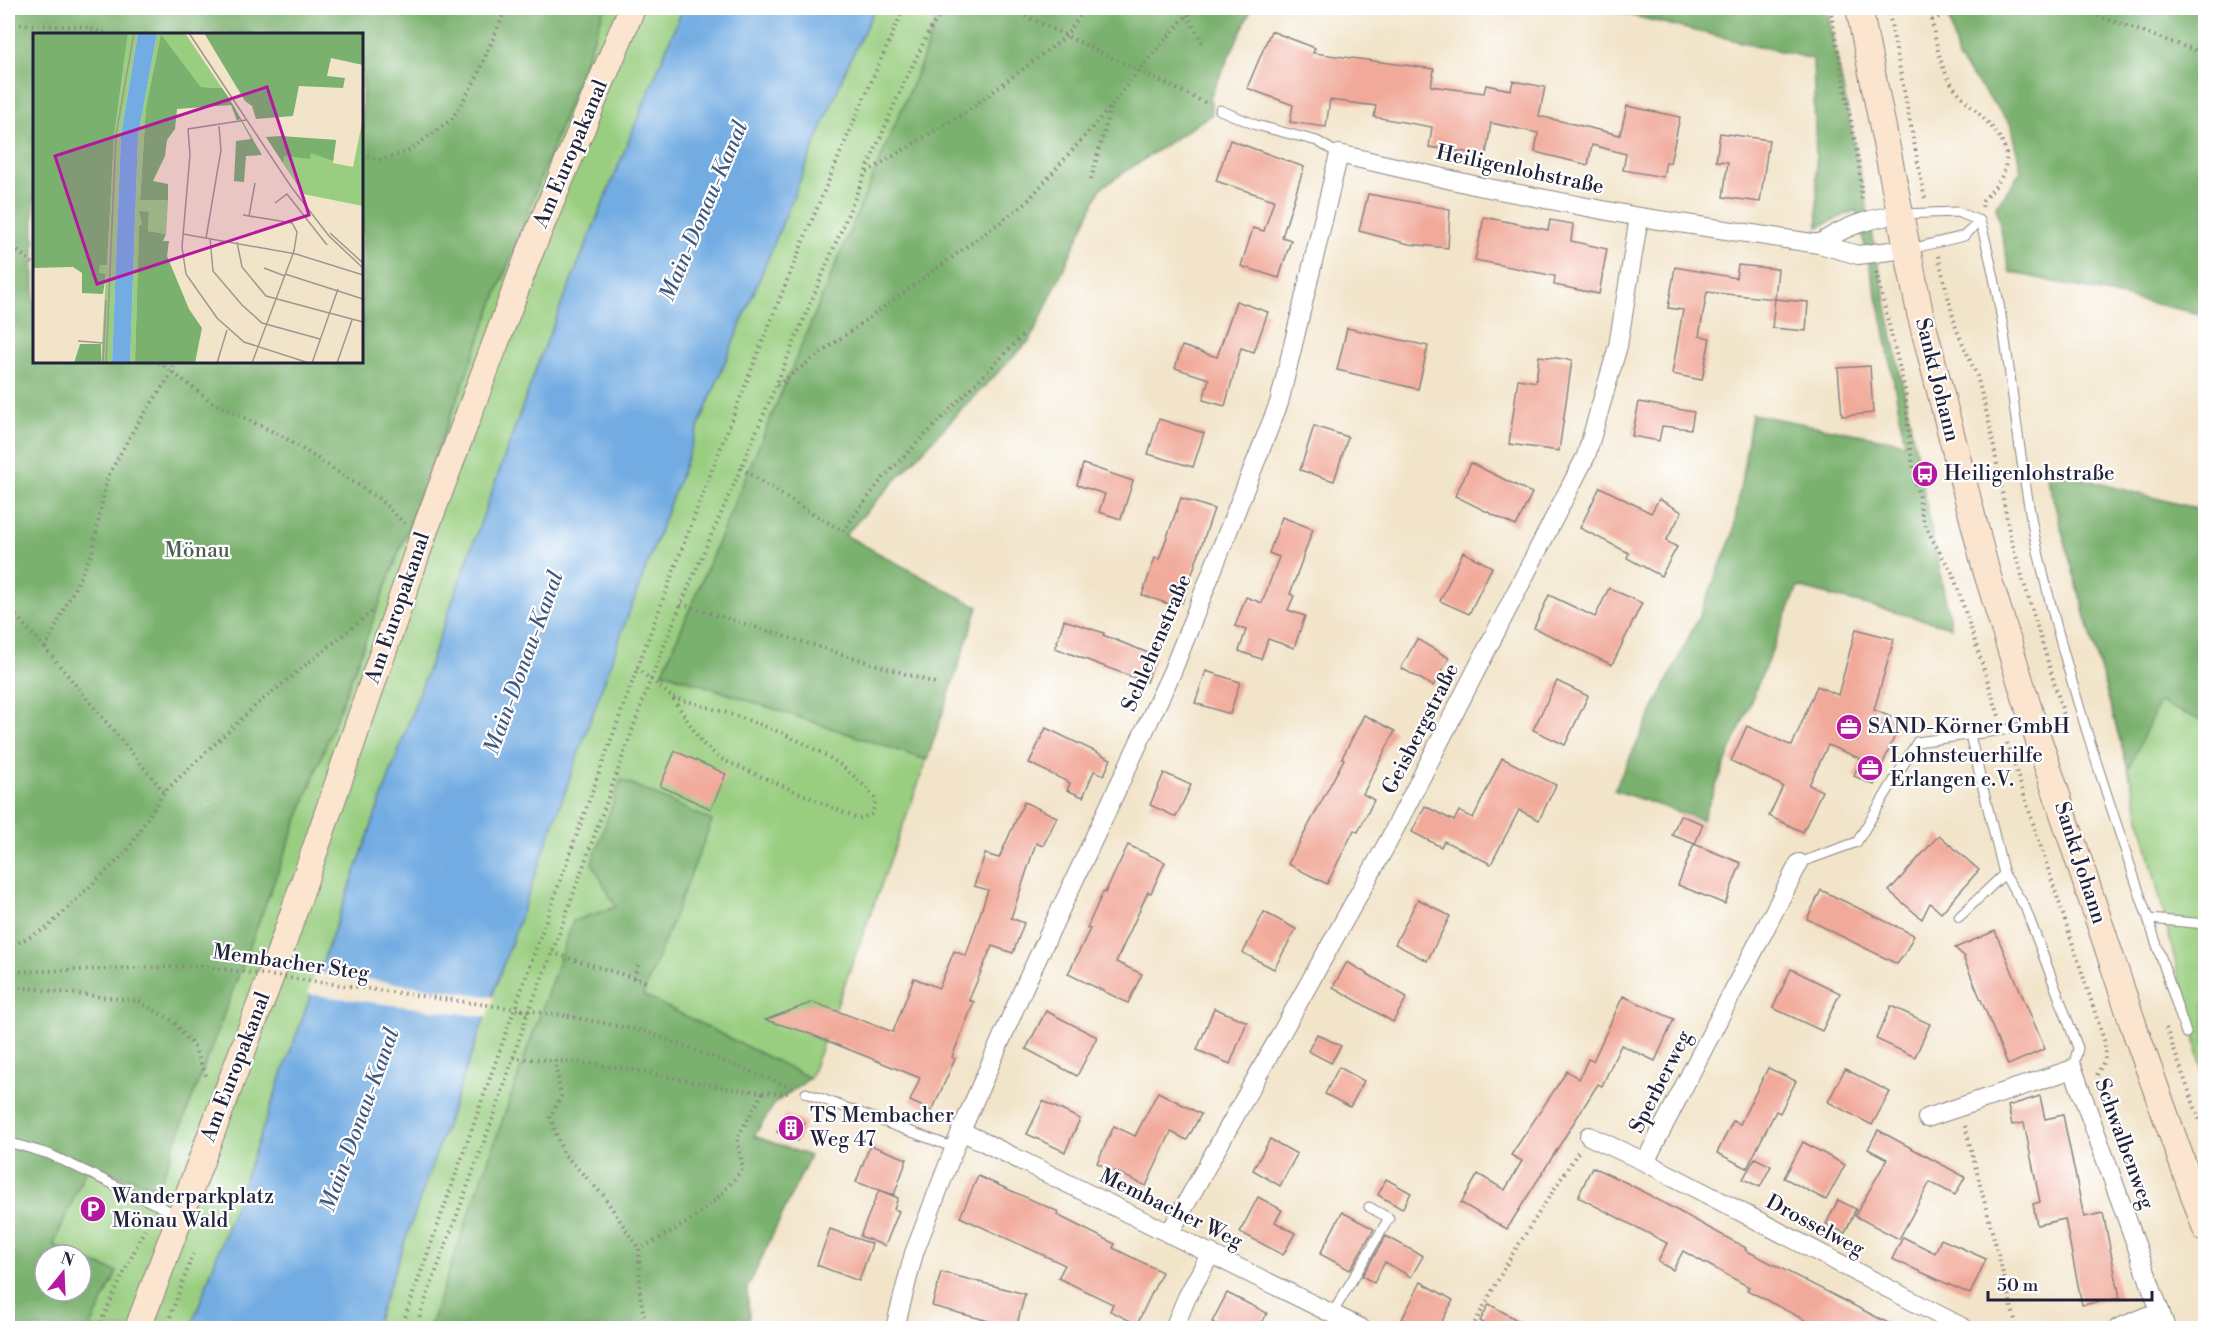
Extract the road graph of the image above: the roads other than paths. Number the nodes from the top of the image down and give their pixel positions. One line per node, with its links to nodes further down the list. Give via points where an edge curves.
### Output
1 (632, 8): 26 (main road, Am Europakanal, via 528,257 446,476 281,949)
2 (1859, 8): 5 (main road, Sankt Johann)
3 (1220, 110): 4 (lane, Heiligenlohstraße, via 1256,125 1317,141)
4 (1339, 154): 6 (street, Heiligenlohstraße); 22 (street, Schlehenstraße, via 1280,403 1172,672 1025,985)
5 (1899, 214): 7 (lane, via 1957,212); 8 (street, via 1864,220 1840,229); 9 (main road, Sankt Johann)
6 (1639, 217): 8 (street, Heiligenlohstraße); 28 (street, Geisbergstraße, via 1618,346 1586,456 1388,842)
7 (1980, 220): 9 (lane, via 1964,237); 15 (lane, via 1993,266 2035,536 2056,629)
8 (1819, 244): 9 (street, Heiligenlohstraße, via 1842,252 1871,255)
9 (1906, 249): 10 (main road, Sankt Johann, via 1961,480)
10 (2034, 726): 11 (lane); 27 (main road, Sankt Johann)
11 (1970, 735): 12 (lane, via 1917,742 1857,842); 13 (lane)
12 (1800, 863): 24 (street, Sperberweg)
13 (2004, 874): 14 (lane); 18 (lane, via 2025,907 2078,1048)
14 (1959, 917)
15 (2149, 919): 16 (lane); 17 (lane)
16 (2205, 924)
17 (2186, 1033)
18 (2073, 1069): 20 (street, Schwalbenweg); 32 (street, Schwalbenweg)
19 (806, 1093): 22 (lane)
20 (1927, 1118)
21 (1588, 1136): 24 (street, Sperberweg)
22 (958, 1139): 28 (street, Membacher Weg); 35 (street, Schlehenstraße, via 914,1253)
23 (8, 1142): 26 (lane, via 49,1154)
24 (1645, 1162): 38 (street, Drosselweg)
25 (1369, 1207): 31 (lane, via 1389,1218)
26 (181, 1216): 29 (main road, Am Europakanal)
27 (2205, 1229)
28 (1169, 1234): 30 (street, Membacher Weg)
29 (167, 1253): 33 (main road, Am Europakanal); 34 (main road, Am Europakanal)
30 (1210, 1253): 31 (street, Membacher Weg); 36 (street)
31 (1332, 1314): 37 (street, Membacher Weg)
32 (2163, 1320): 39 (street, Schwalbenweg)
33 (123, 1329)
34 (138, 1329)
35 (896, 1329)
36 (1174, 1329)
37 (1361, 1329)
38 (1964, 1329)
39 (2118, 1329)

